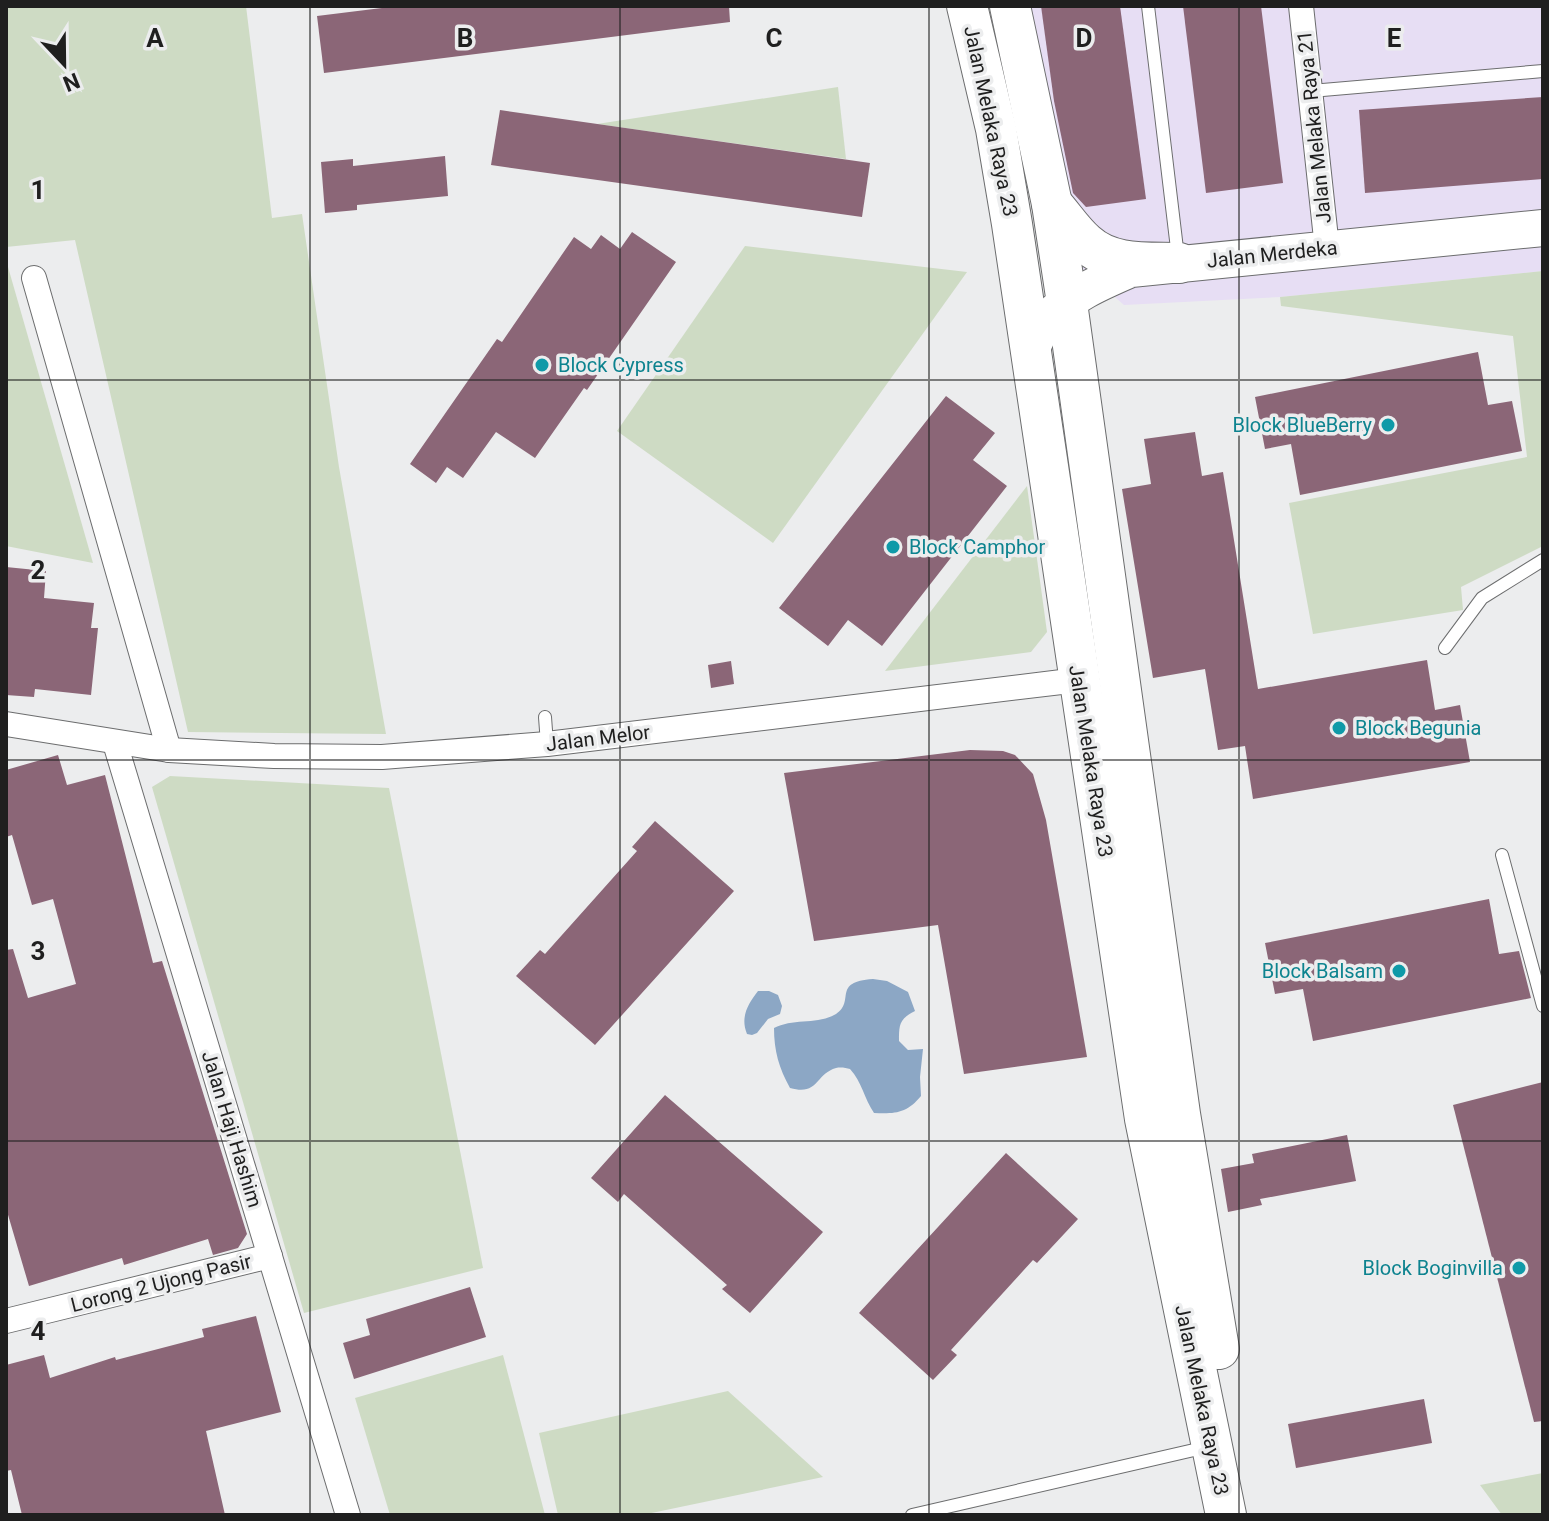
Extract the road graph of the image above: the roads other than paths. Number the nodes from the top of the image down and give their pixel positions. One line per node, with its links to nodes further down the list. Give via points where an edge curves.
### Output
1 (967, 6): 13 (main road, Jalan Melaka Raya 23, via 996,129)
2 (1010, 6): 7 (main road, Jalan Melaka Raya 23)
3 (1148, 6): 10 (lane)
4 (1301, 6): 6 (street, Jalan Melaka Raya 21)
5 (1543, 71): 6 (lane)
6 (1311, 91): 9 (street, Jalan Melaka Raya 21)
7 (1052, 204): 10 (main road, via 1087,244 1108,257); 12 (main road, Jalan Melaka Raya 23)
8 (1543, 228): 9 (main road, Jalan Merdeka)
9 (1327, 248): 10 (main road, Jalan Merdeka)
10 (1179, 263): 12 (main road, Jalan Merdeka, via 1131,269)
11 (34, 278): 21 (street)
12 (1067, 303): 13 (main road, Jalan Merdeka, via 1045,321); 24 (main road, Jalan Melaka Raya 23)
13 (1032, 348): 16 (main road, Jalan Melaka Raya 23)
14 (1543, 560): 15 (lane, via 1482,598)
15 (1445, 648)
16 (1078, 680): 20 (street, Jalan Melor); 24 (main road, Jalan Melaka Raya 23)
17 (545, 717): 20 (lane)
18 (6, 724): 19 (street, Jalan Melor)
19 (115, 743): 21 (street, Jalan Melor); 25 (street, Jalan Haji Hashim)
20 (547, 744): 21 (street, Jalan Melor, via 382,757)
21 (169, 750)
22 (1502, 855): 23 (lane)
23 (1543, 1006)
24 (1162, 1117): 27 (main road, Jalan Melaka Raya 23); 31 (main road, Jalan Melaka Raya 23, via 1209,1301)
25 (270, 1256): 26 (street, Lorong 2 Ujong Pasir); 28 (street, Jalan Haji Hashim)
26 (6, 1321)
27 (1210, 1447): 29 (lane); 30 (main road, Jalan Melaka Raya 23)
28 (348, 1515)
29 (912, 1515)
30 (1226, 1515)
31 (1250, 1515)

